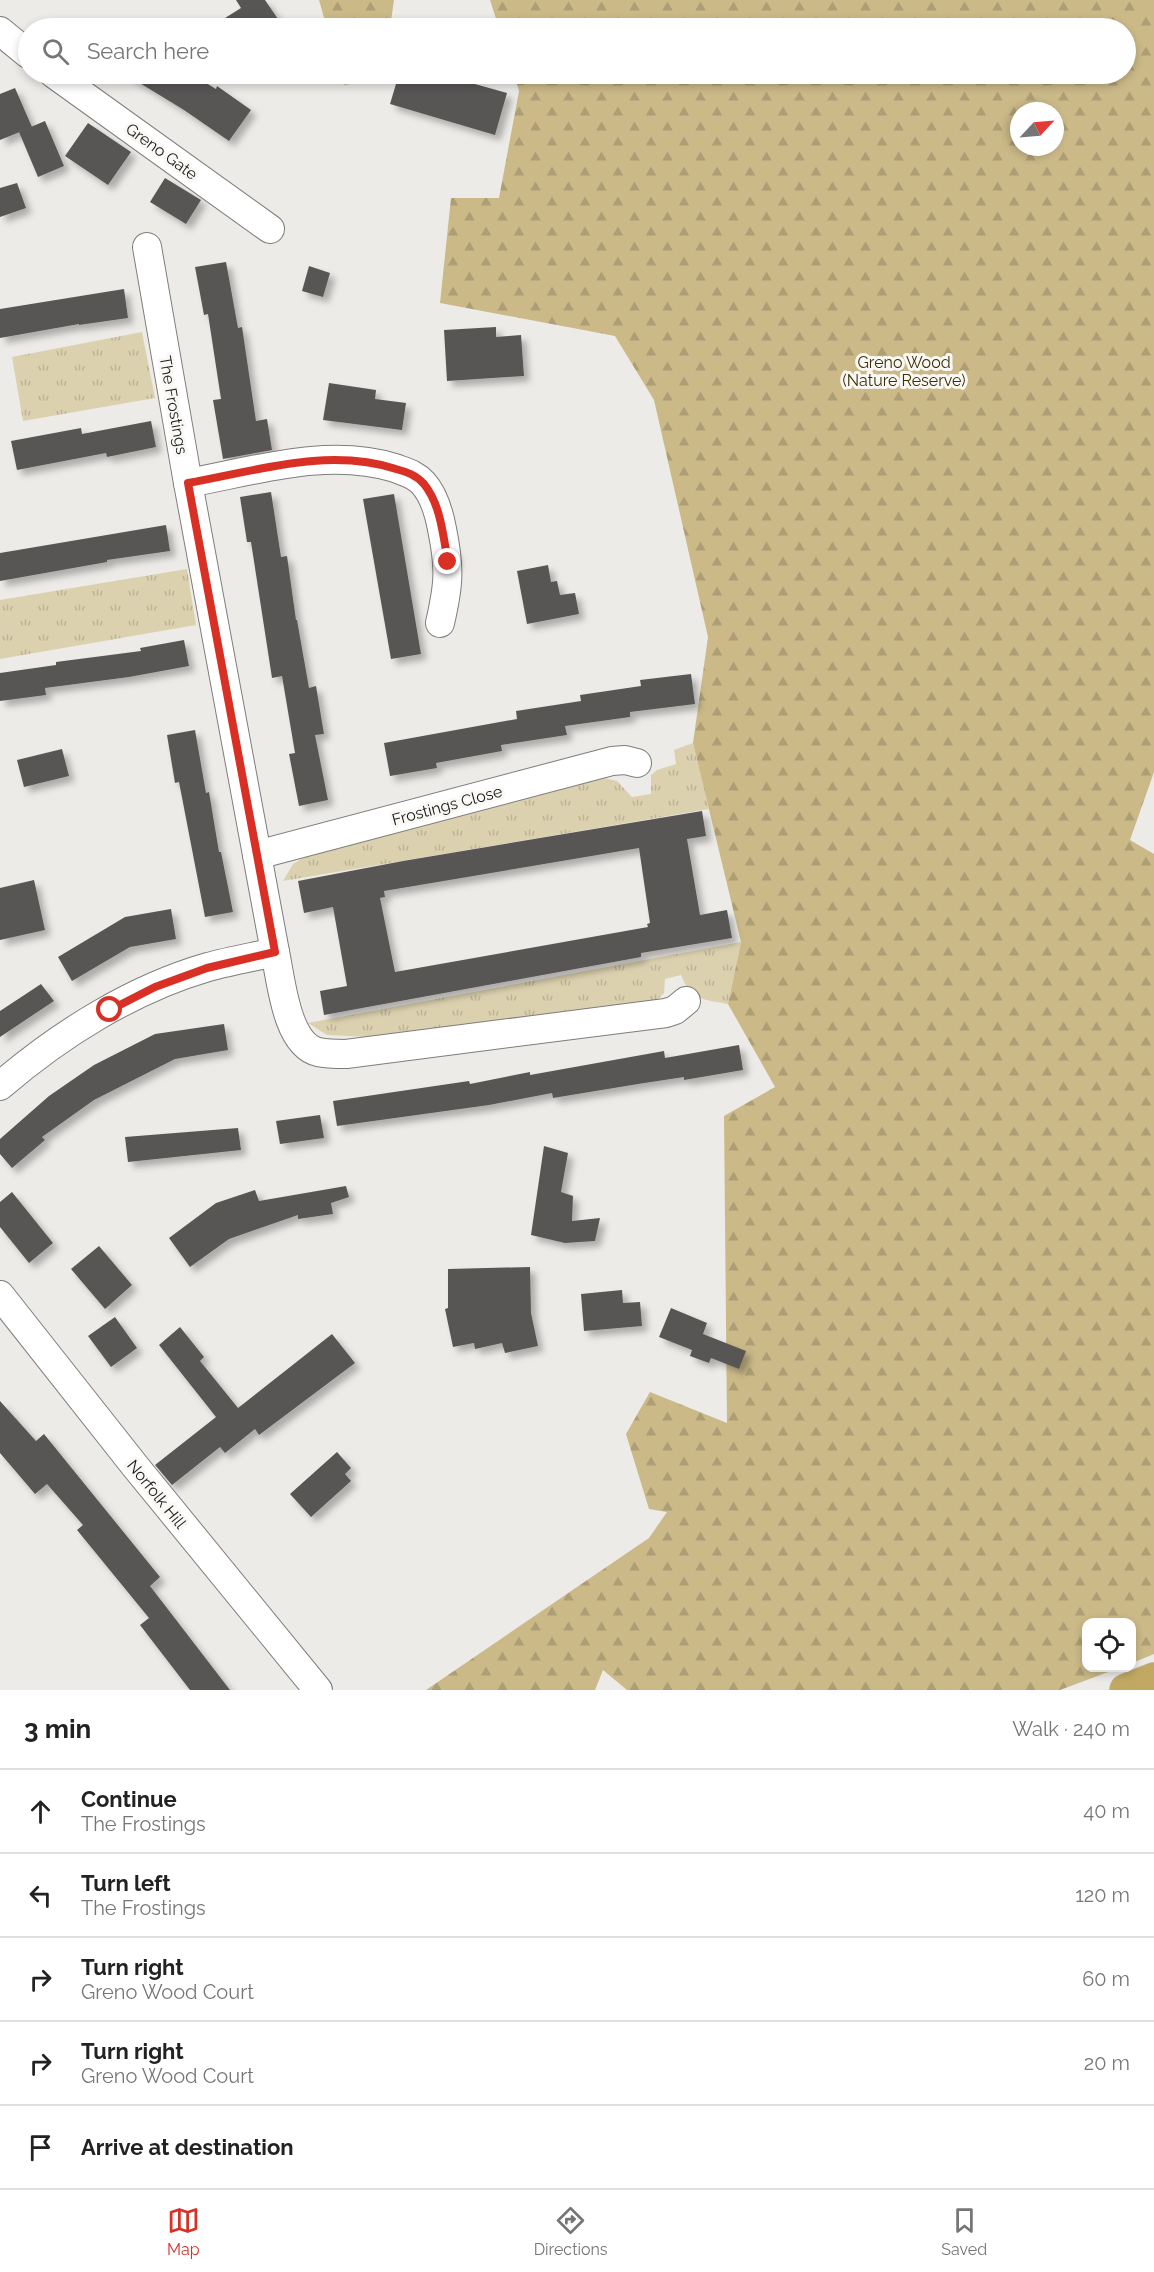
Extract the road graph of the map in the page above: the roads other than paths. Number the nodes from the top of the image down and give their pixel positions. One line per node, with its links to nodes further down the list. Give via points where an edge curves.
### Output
1 (0, 31): 2 (street)
2 (18, 46)
3 (68, 84): 4 (street, Greno Gate)
4 (270, 229)
5 (147, 247): 6 (street, The Frostings)
6 (188, 483): 7 (street, via 315,460 378,463 412,474 432,496 441,522 448,562); 9 (street, The Frostings)
7 (440, 623)
8 (637, 763): 9 (street, Frostings Close, via 612,761)
9 (257, 855): 10 (street, The Frostings)
10 (275, 952): 11 (street, The Frostings, via 289,1020 307,1047 317,1052 346,1054 666,1013); 12 (street, via 207,968 155,987 63,1038)
11 (686, 1001)
12 (0, 1086)
13 (5, 1311): 15 (street, Norfolk Hill)
14 (1154, 1678): 16 (highway)
15 (318, 1690)
16 (1126, 1690)

